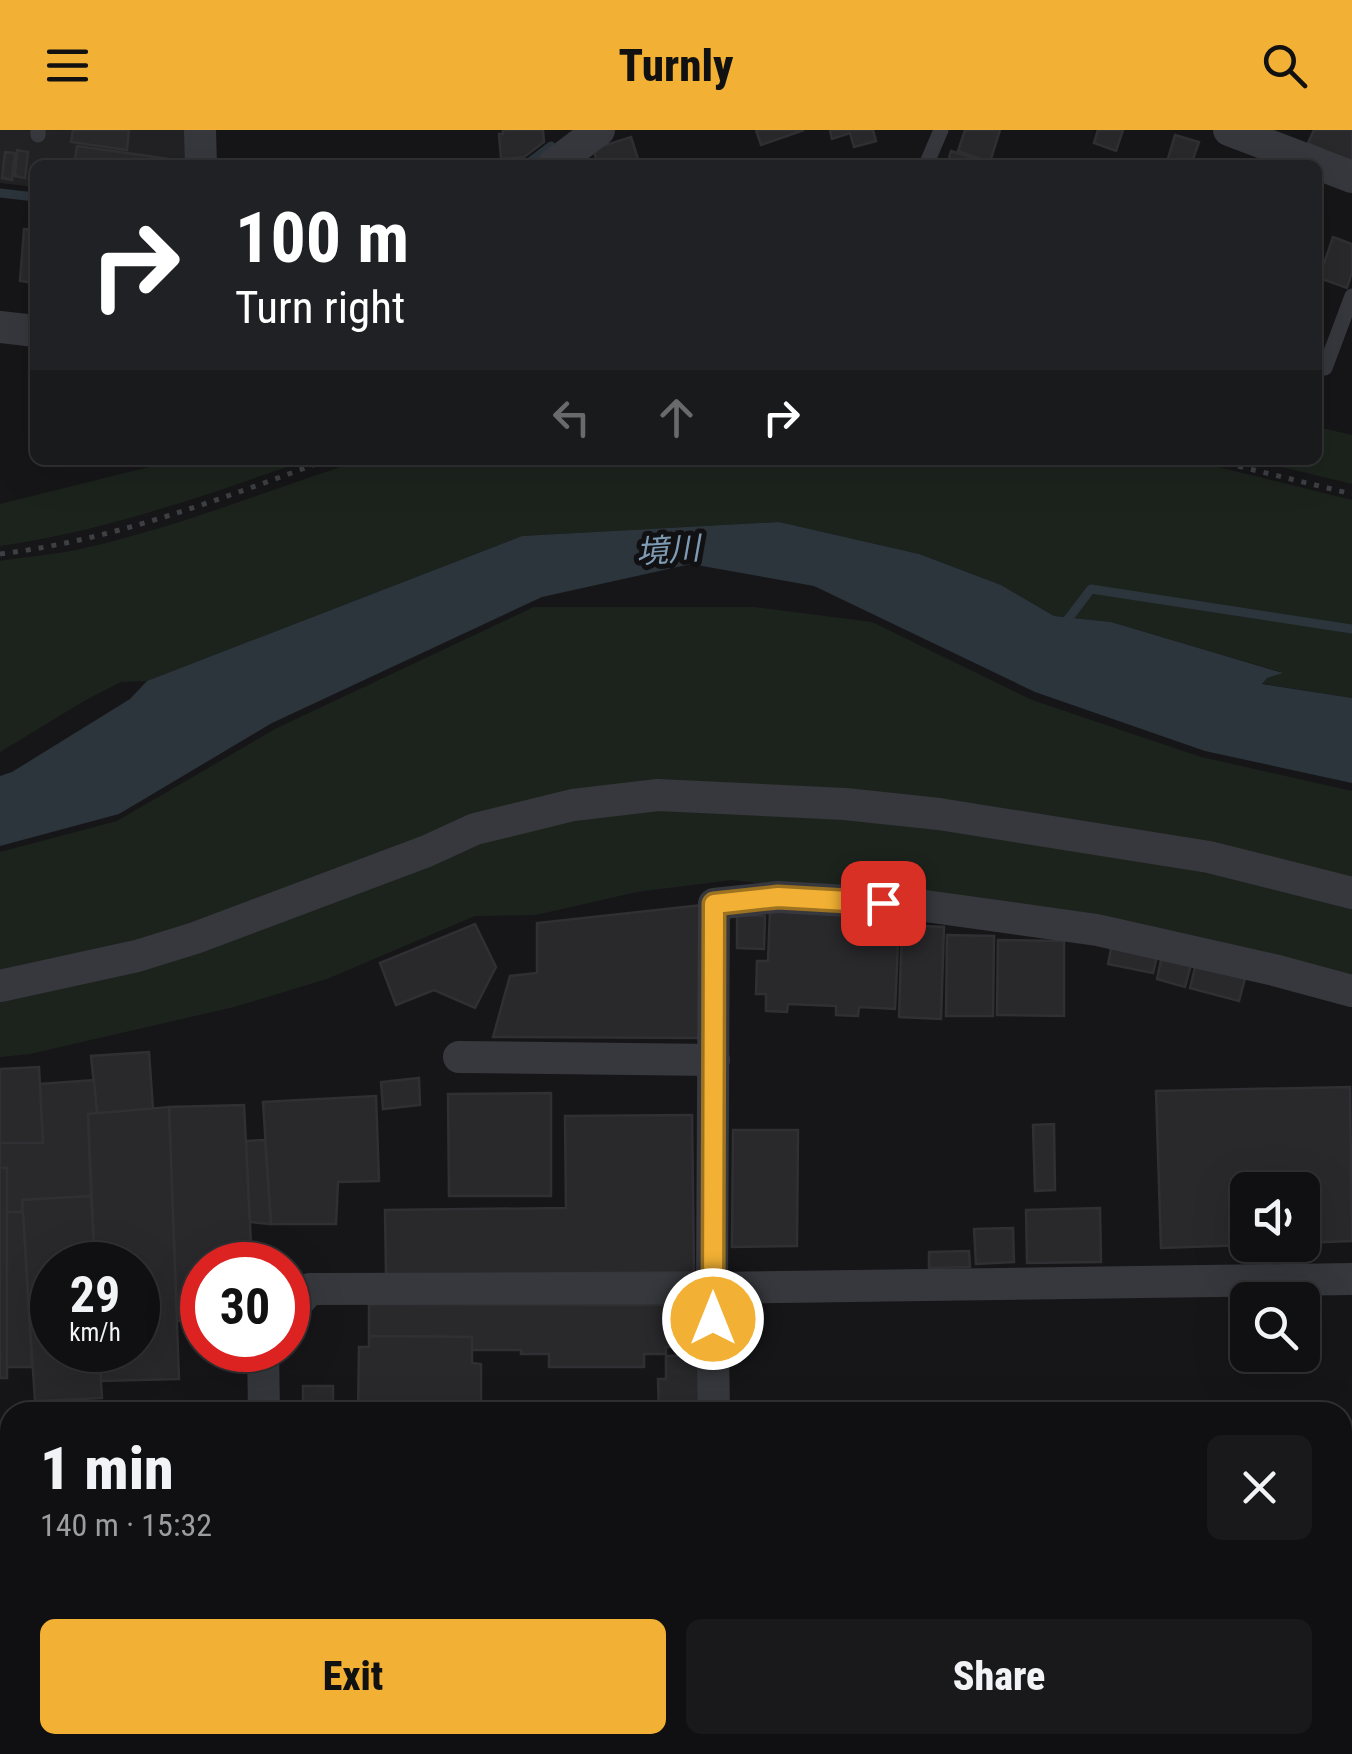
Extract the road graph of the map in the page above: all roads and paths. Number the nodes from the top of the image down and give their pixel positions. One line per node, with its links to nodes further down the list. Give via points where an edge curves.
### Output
1 (200, 130): 5 (street)
2 (599, 130): 6 (street)
3 (941, 130): 7 (lane)
4 (1229, 130): 8 (street)
5 (202, 160)
6 (560, 160)
7 (928, 160)
8 (1308, 160)
9 (1322, 166): 10 (street)
10 (1352, 177)
11 (1352, 296): 14 (lane)
12 (0, 327): 13 (street)
13 (30, 330)
14 (1325, 368)
15 (314, 465): 18 (path, via 177,515)
16 (1233, 465): 17 (path)
17 (1352, 494)
18 (0, 554)
19 (1352, 893): 20 (street, via 1210,857 939,814 658,794 475,828 195,938)
20 (0, 986)
21 (1352, 991): 23 (street, via 1097,930 918,905 778,897 714,904)
22 (459, 1057): 23 (street)
23 (714, 1060): 25 (street)
24 (1352, 1279): 25 (street)
25 (712, 1288): 26 (street); 29 (street)
26 (310, 1289)
27 (263, 1372): 28 (street)
28 (264, 1402)
29 (714, 1402)

